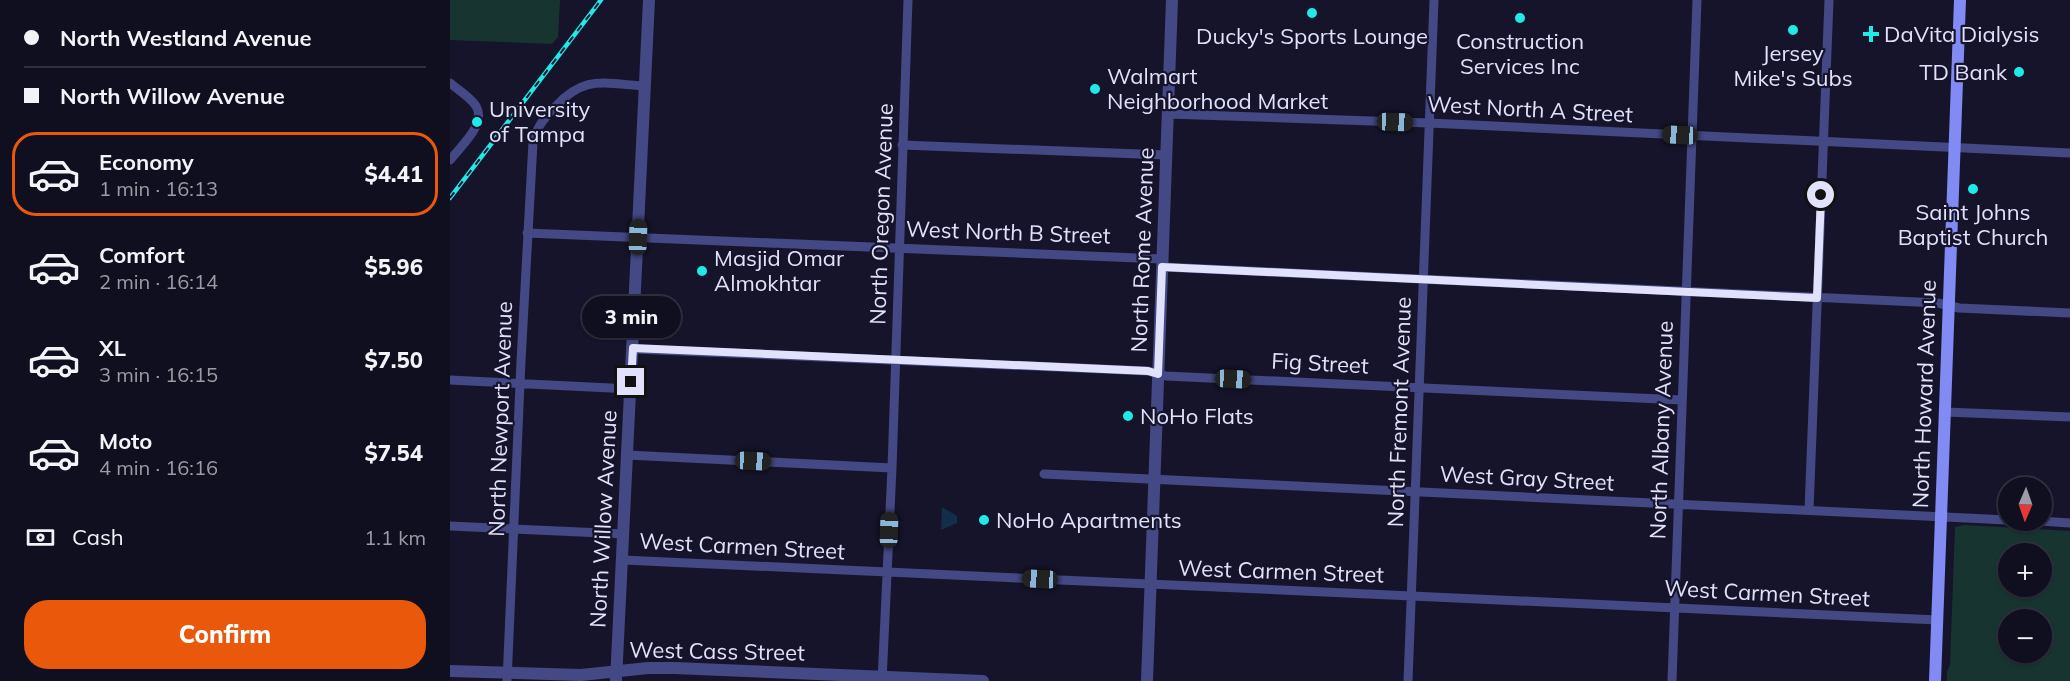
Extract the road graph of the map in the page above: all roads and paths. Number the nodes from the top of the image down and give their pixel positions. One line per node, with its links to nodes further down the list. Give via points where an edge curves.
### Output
1 (649, 0): 9 (street, North Willow Avenue)
2 (908, 0): 14 (street, North Oregon Avenue)
3 (1172, 0): 10 (street, North Rome Avenue)
4 (1434, 0): 11 (street, North Fremont Avenue)
5 (1697, 0): 12 (street, North Albany Avenue)
6 (1829, 0): 13 (street)
7 (1960, 0): 15 (main road, North Howard Avenue)
8 (450, 83): 18 (street, via 474,104 479,115 476,126)
9 (645, 86): 19 (street, North Newport Avenue, via 589,84 572,90 537,126); 20 (street, North Willow Avenue)
10 (1168, 114): 11 (street, West North A Street); 17 (street, North Rome Avenue)
11 (1429, 123): 12 (street, West North A Street); 23 (street, North Fremont Avenue)
12 (1692, 135): 13 (street, West North A Street); 24 (street, North Albany Avenue)
13 (1823, 142): 15 (street, West North A Street); 25 (street)
14 (902, 145): 17 (street); 21 (street, North Oregon Avenue)
15 (1954, 147): 16 (street, West North A Street); 26 (main road, North Howard Avenue)
16 (2070, 153)
17 (1166, 155): 22 (street, North Rome Avenue)
18 (450, 160)
19 (527, 233): 20 (street, West North B Street); 32 (street, North Newport Avenue)
20 (638, 237): 21 (street, West North B Street); 28 (street, North Willow Avenue)
21 (898, 247): 22 (street, West North B Street); 29 (street, North Oregon Avenue)
22 (1162, 263): 23 (street, West North B Street); 30 (street, North Rome Avenue)
23 (1423, 280): 24 (street, West North B Street); 33 (street, North Fremont Avenue)
24 (1686, 292): 25 (street, West North B Street); 35 (street, North Albany Avenue)
25 (1817, 298): 26 (street, West North B Street); 44 (street)
26 (1948, 306): 27 (street, West North B Street); 36 (main road, North Howard Avenue)
27 (2070, 313)
28 (633, 348): 29 (street, Fig Street); 34 (street, North Willow Avenue)
29 (896, 361): 30 (street, Fig Street); 39 (street, North Oregon Avenue)
30 (1158, 374): 33 (street, Fig Street); 41 (street, North Rome Avenue)
31 (450, 380): 32 (street)
32 (520, 383): 34 (street); 50 (street, North Newport Avenue)
33 (1420, 388): 35 (street, Fig Street); 42 (street, North Fremont Avenue)
34 (631, 389): 38 (street, North Willow Avenue)
35 (1682, 400): 43 (street, North Albany Avenue)
36 (1944, 412): 37 (street); 45 (main road, North Howard Avenue)
37 (2070, 417)
38 (627, 455): 39 (street); 51 (street, North Willow Avenue)
39 (892, 468): 53 (street, North Oregon Avenue)
40 (1044, 474): 41 (street, West Gray Street)
41 (1154, 479): 42 (street, West Gray Street); 54 (street, North Rome Avenue)
42 (1415, 492): 43 (street, West Gray Street); 55 (street, North Fremont Avenue)
43 (1678, 505): 44 (street, West Gray Street); 56 (street, North Albany Avenue)
44 (1809, 510): 45 (street, West Gray Street)
45 (1941, 517): 46 (street, West Gray Street); 57 (main road, North Howard Avenue)
46 (1998, 520)
47 (2052, 522): 48 (street)
48 (2070, 523)
49 (450, 526): 50 (street, West Carmen Street)
50 (514, 529): 51 (street, West Carmen Street); 60 (street, North Newport Avenue)
51 (624, 534): 52 (street, North Willow Avenue)
52 (623, 560): 53 (street, West Carmen Street); 59 (street, North Willow Avenue)
53 (888, 572): 54 (street, West Carmen Street); 61 (street, North Oregon Avenue)
54 (1150, 585): 55 (street, West Carmen Street); 63 (street, North Rome Avenue)
55 (1412, 596): 56 (street, West Carmen Street); 64 (street, North Fremont Avenue)
56 (1675, 608): 57 (street, West Carmen Street); 65 (street, North Albany Avenue)
57 (1938, 620): 66 (main road, North Howard Avenue)
58 (450, 671): 60 (street, West Cass Street)
59 (616, 676): 60 (street, West Cass Street); 61 (street, West Cass Street, via 648,668 675,668)
60 (507, 677)
61 (882, 679): 62 (street, West Cass Street)
62 (983, 681)
63 (1147, 681)
64 (1408, 681)
65 (1672, 681)
66 (1935, 681)

